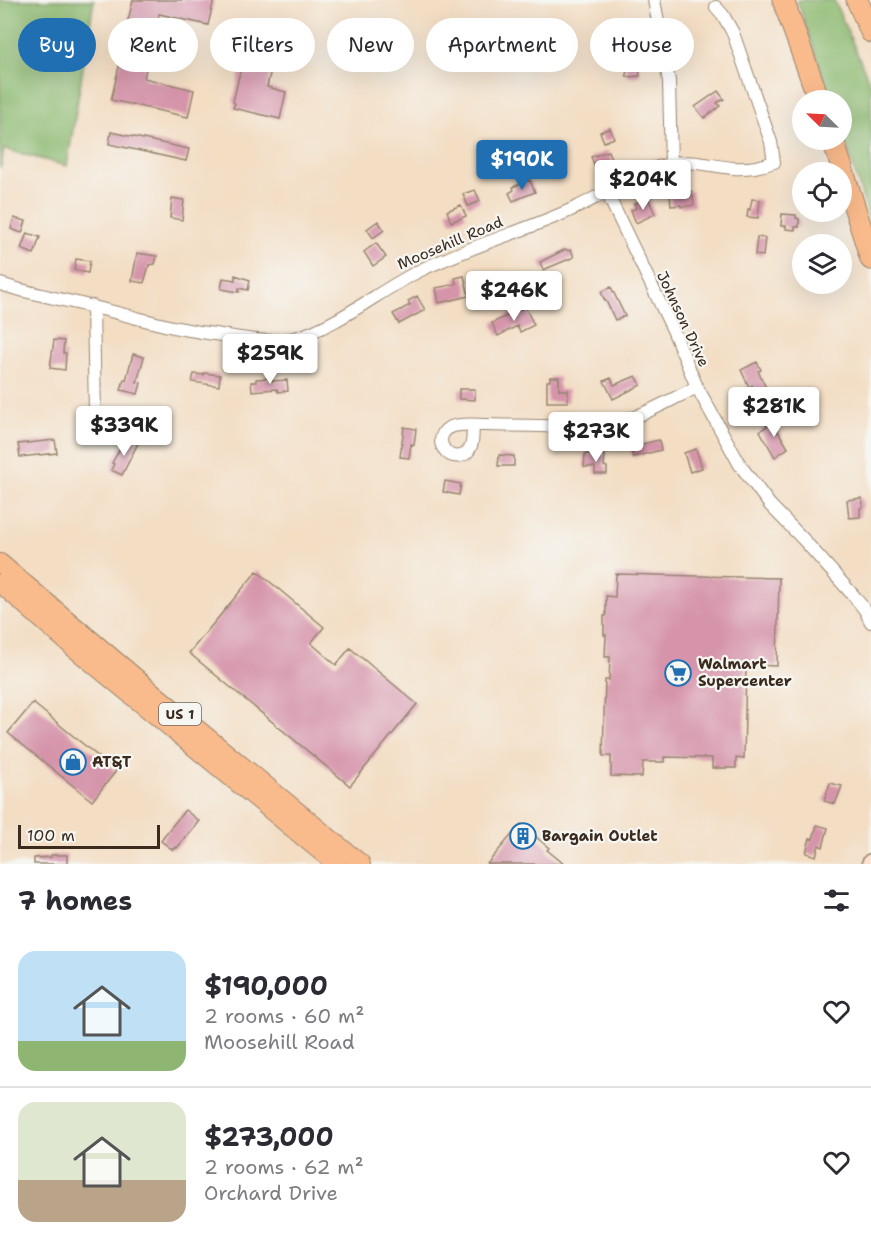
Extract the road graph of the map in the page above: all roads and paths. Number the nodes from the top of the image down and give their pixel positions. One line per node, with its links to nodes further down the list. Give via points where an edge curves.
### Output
1 (654, 0): 8 (street, via 669,81)
2 (783, 0): 6 (highway)
3 (857, 0): 5 (highway)
4 (716, 7): 8 (street, Moosehill Road, via 733,33 771,142 774,162 744,168 692,162)
5 (871, 32)
6 (815, 90)
7 (836, 150): 10 (highway)
8 (671, 164): 9 (street, Moosehill Road)
9 (607, 192): 12 (street, Moosehill Road, via 423,269 326,325 293,338 257,340 186,330); 13 (street, Johnson Drive)
10 (871, 259)
11 (0, 284): 12 (street, Moosehill Road)
12 (93, 306): 14 (street)
13 (697, 387): 15 (street, via 631,419 606,426); 18 (street, Johnson Drive, via 756,488 853,595)
14 (95, 414)
15 (473, 425)
16 (0, 562): 20 (main road, US 1)
17 (0, 584): 19 (main road, US 1)
18 (871, 622)
19 (336, 864)
20 (362, 864)

